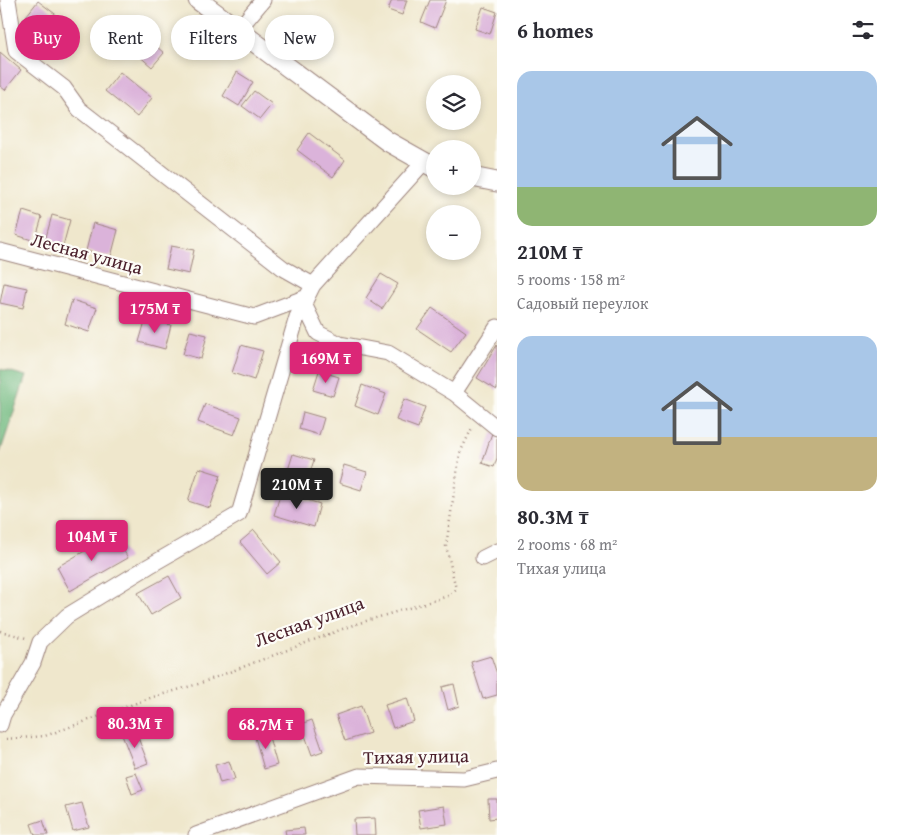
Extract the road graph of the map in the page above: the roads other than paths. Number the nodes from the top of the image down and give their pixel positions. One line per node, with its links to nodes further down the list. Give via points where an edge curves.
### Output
1 (8, 0): 12 (street, via 16,51 64,88 79,109 284,268)
2 (198, 0): 4 (street)
3 (263, 0): 5 (street)
4 (218, 15)
5 (250, 15)
6 (255, 43): 7 (street, via 387,141)
7 (426, 163)
8 (426, 169): 12 (street)
9 (481, 179): 10 (street)
10 (497, 182)
11 (0, 251): 12 (street, Лесная улица, via 254,317)
12 (308, 295): 14 (street, via 318,333 340,344 388,353); 18 (street, via 297,317 239,514 67,616 40,642)
13 (497, 327): 14 (street)
14 (454, 393): 15 (street)
15 (497, 428)
16 (497, 551): 17 (street)
17 (483, 558)
18 (0, 725)
19 (497, 771): 20 (street, Тихая улица, via 464,779 359,776)
20 (196, 835)

